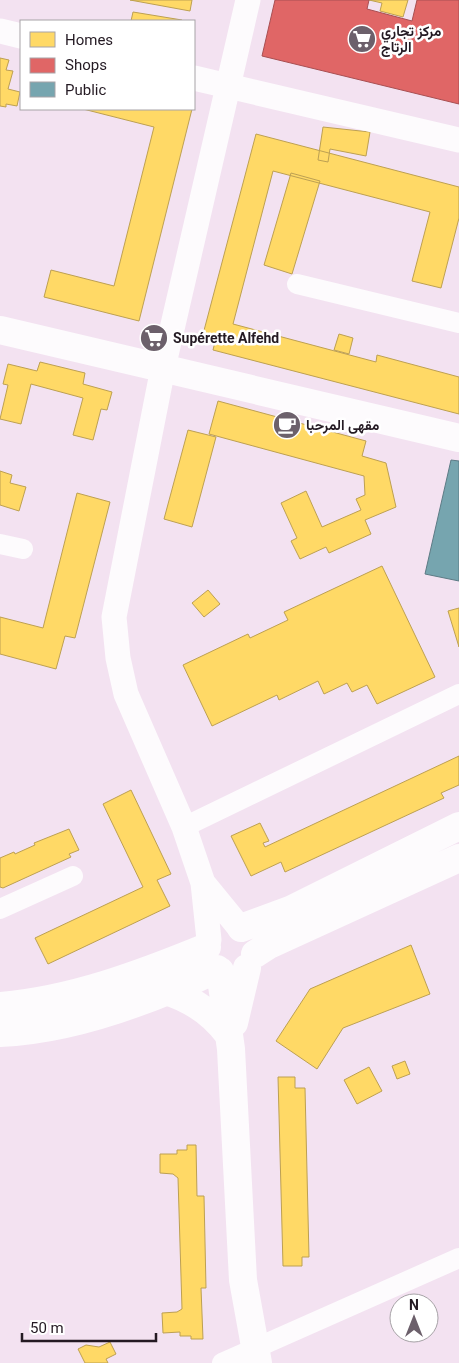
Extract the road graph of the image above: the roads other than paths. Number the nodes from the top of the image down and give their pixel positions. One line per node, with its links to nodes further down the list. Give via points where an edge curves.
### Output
1 (248, 0): 5 (street)
2 (0, 31): 3 (street)
3 (20, 36)
4 (195, 78): 5 (street)
5 (227, 85): 6 (street); 10 (street)
6 (459, 140)
7 (298, 284): 8 (street)
8 (459, 323)
9 (0, 330): 10 (main road)
10 (163, 368): 11 (main road); 16 (street, via 114,616 126,694)
11 (459, 438)
12 (0, 544): 13 (street)
13 (23, 549)
14 (459, 694): 16 (street)
15 (459, 826): 21 (main road, via 290,910)
16 (184, 827): 19 (street)
17 (459, 858): 23 (main road, via 269,945)
18 (73, 876): 20 (street)
19 (203, 883): 21 (street); 22 (street)
20 (0, 909)
21 (240, 927): 22 (main road, via 219,929); 23 (main road, via 252,938)
22 (213, 957): 23 (main road, via 232,974); 24 (main road); 25 (main road, via 146,970 74,993); 27 (main road)
23 (251, 961): 27 (main road)
24 (166, 991): 26 (main road, via 78,1022); 27 (main road, via 201,1007)
25 (0, 1006)
26 (0, 1033)
27 (230, 1041): 29 (main road, via 244,1280)
28 (459, 1258): 29 (street)
29 (256, 1356): 30 (street)
30 (222, 1363)

